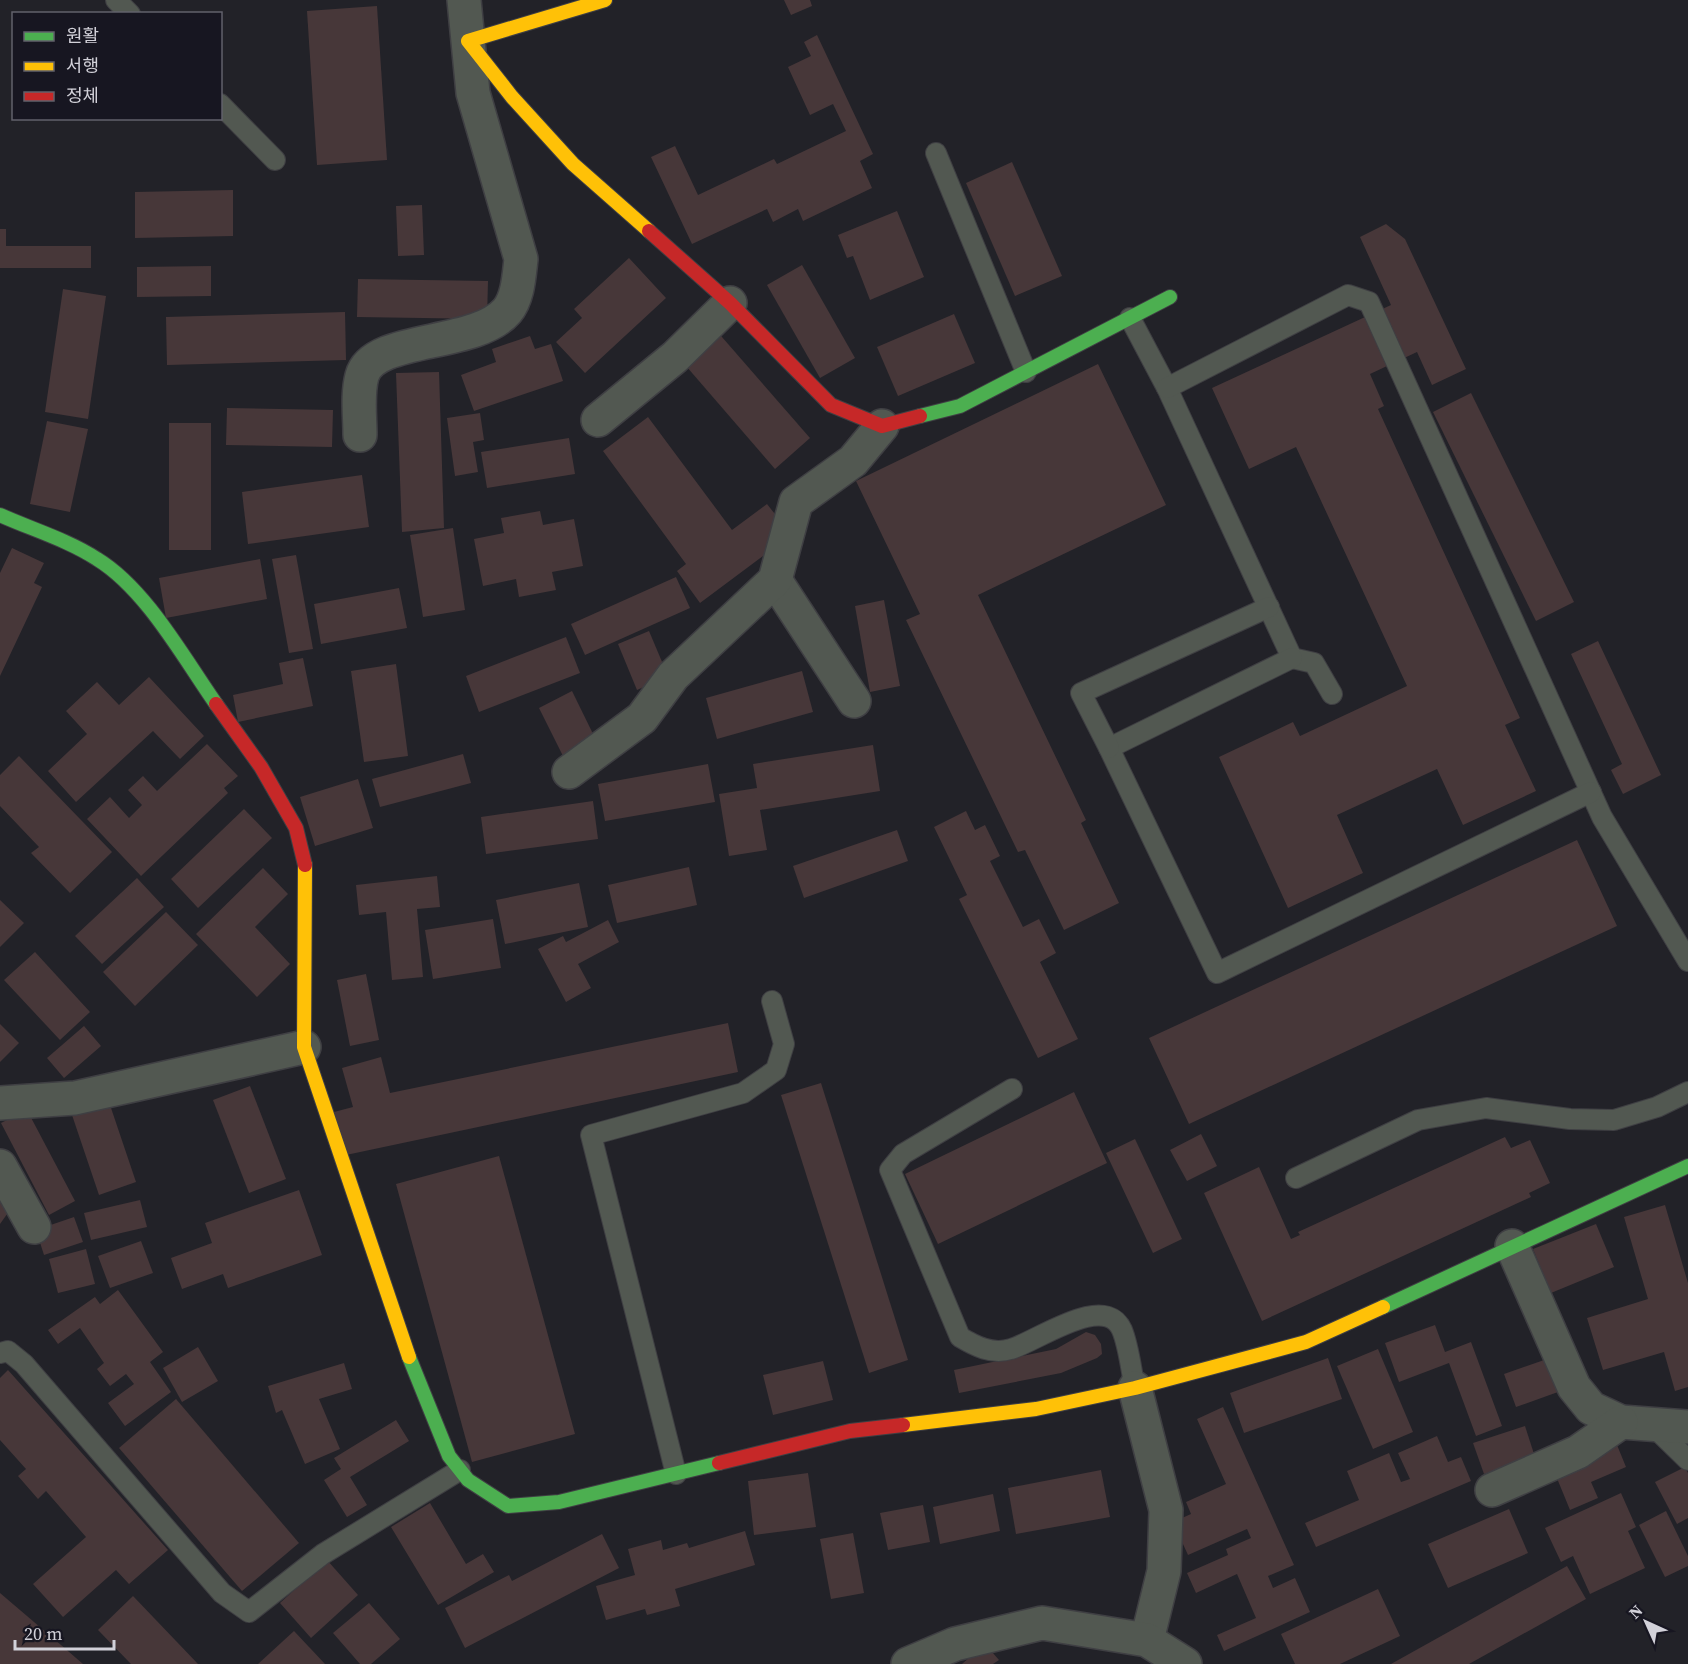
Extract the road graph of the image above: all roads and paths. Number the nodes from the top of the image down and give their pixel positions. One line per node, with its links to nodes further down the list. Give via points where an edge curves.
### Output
1 (116, 0): 4 (lane)
2 (464, 0): 5 (street)
3 (605, 0): 5 (street)
4 (128, 12)
5 (468, 42): 10 (street, via 573,164); 16 (street, via 473,93 521,259 518,285 508,310 489,327 392,350 372,359 362,375)
6 (222, 106): 8 (lane)
7 (936, 153): 12 (lane)
8 (275, 160)
9 (1170, 297): 11 (street)
10 (730, 303): 14 (street, via 675,357); 15 (street, via 831,405)
11 (1130, 318): 12 (street); 13 (lane)
12 (1026, 372): 15 (street, via 960,406)
13 (1167, 388): 19 (lane); 25 (lane, via 1348,295 1369,302)
14 (598, 420)
15 (882, 426): 18 (street, via 853,461 796,502)
16 (360, 435)
17 (0, 515): 28 (street, via 96,558 120,576 155,617 261,767 296,828 306,868)
18 (775, 580): 22 (street); 24 (street, via 673,676 642,718)
19 (1269, 607): 20 (lane); 23 (lane, via 1081,693)
20 (1293, 658): 21 (lane, via 1314,663); 23 (lane)
21 (1332, 694)
22 (854, 701)
23 (1109, 748): 25 (lane, via 1217,973)
24 (569, 772)
25 (1591, 792): 26 (lane)
26 (1688, 961)
27 (772, 1001): 43 (lane, via 784,1044 776,1070 743,1094 591,1136)
28 (304, 1047): 31 (street, via 75,1098); 42 (street, via 404,1344 449,1456)
29 (1012, 1089): 38 (lane, via 903,1154 890,1170 960,1337 981,1349 1010,1350 1088,1314 1107,1317 1122,1328)
30 (1688, 1092): 34 (lane, via 1657,1107 1614,1120 1570,1119 1486,1108 1418,1120)
31 (0, 1103)
32 (0, 1166): 35 (street)
33 (1688, 1166): 36 (street)
34 (1296, 1178)
35 (34, 1227)
36 (1512, 1246): 38 (street, via 1306,1342); 39 (street, via 1574,1387 1591,1408)
37 (0, 1353): 42 (lane, via 8,1351 24,1364 222,1593 249,1612 323,1554)
38 (1135, 1389): 43 (street, via 1036,1409 850,1431); 45 (street, via 1166,1510 1164,1571)
39 (1636, 1424): 40 (street); 41 (lane); 44 (street)
40 (1688, 1427)
41 (1688, 1460)
42 (460, 1470): 43 (street, via 468,1480 508,1506 560,1502)
43 (676, 1474)
44 (1492, 1490)
45 (1147, 1640): 46 (street, via 1042,1623 955,1644); 47 (street)
46 (908, 1664)
47 (1185, 1664)

